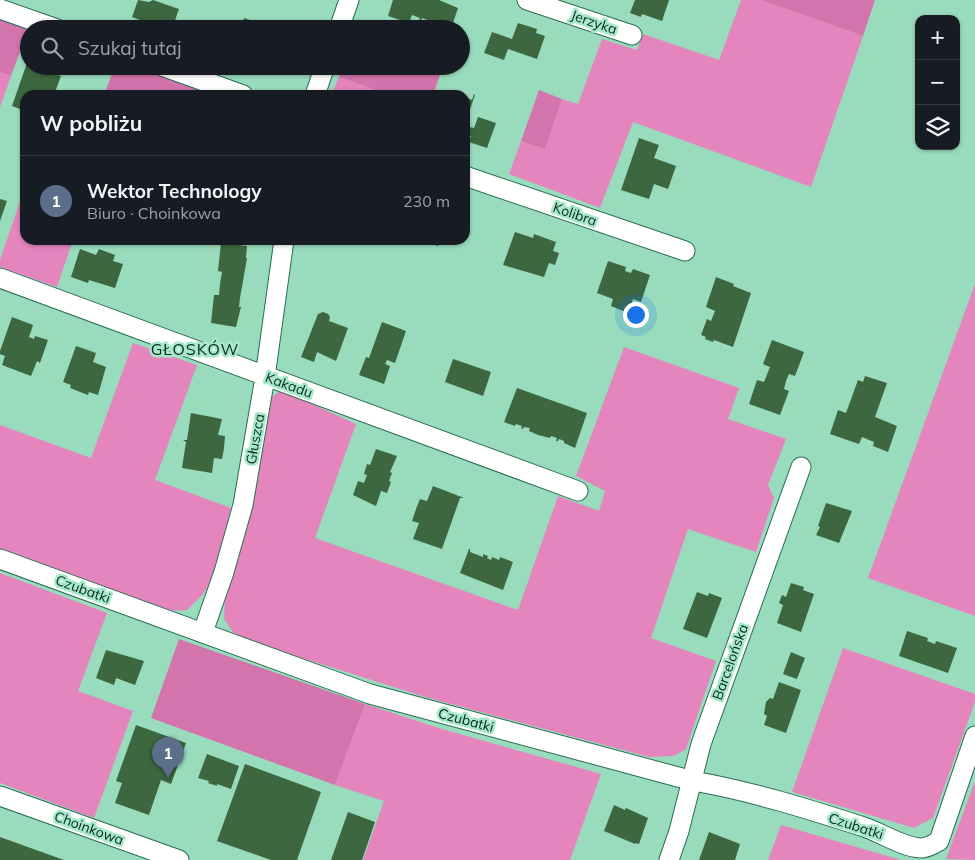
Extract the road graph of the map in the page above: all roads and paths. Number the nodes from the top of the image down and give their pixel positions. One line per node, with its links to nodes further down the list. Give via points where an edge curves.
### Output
1 (349, 0): 5 (street)
2 (527, 0): 6 (street, Jerzyka)
3 (0, 9): 4 (street)
4 (31, 20)
5 (342, 20)
6 (632, 35)
7 (187, 75): 9 (street)
8 (322, 75): 10 (street)
9 (229, 90)
10 (317, 90)
11 (470, 178): 13 (street, Kolibra)
12 (283, 245): 15 (street, Głuszca)
13 (684, 251)
14 (0, 278): 15 (street, Kakadu)
15 (265, 377): 17 (street, Kakadu); 19 (street, Głuszca, via 243,505)
16 (801, 467): 21 (street, Barcelońska, via 701,744)
17 (578, 491)
18 (0, 558): 19 (street, Czubatki)
19 (203, 632): 21 (street, Czubatki, via 370,694)
20 (975, 736): 21 (street, Czubatki, via 939,841 922,848 726,786)
21 (693, 781): 24 (street, Barcelońska)
22 (0, 796): 23 (street, Choinkowa)
23 (179, 860)
24 (669, 860)

